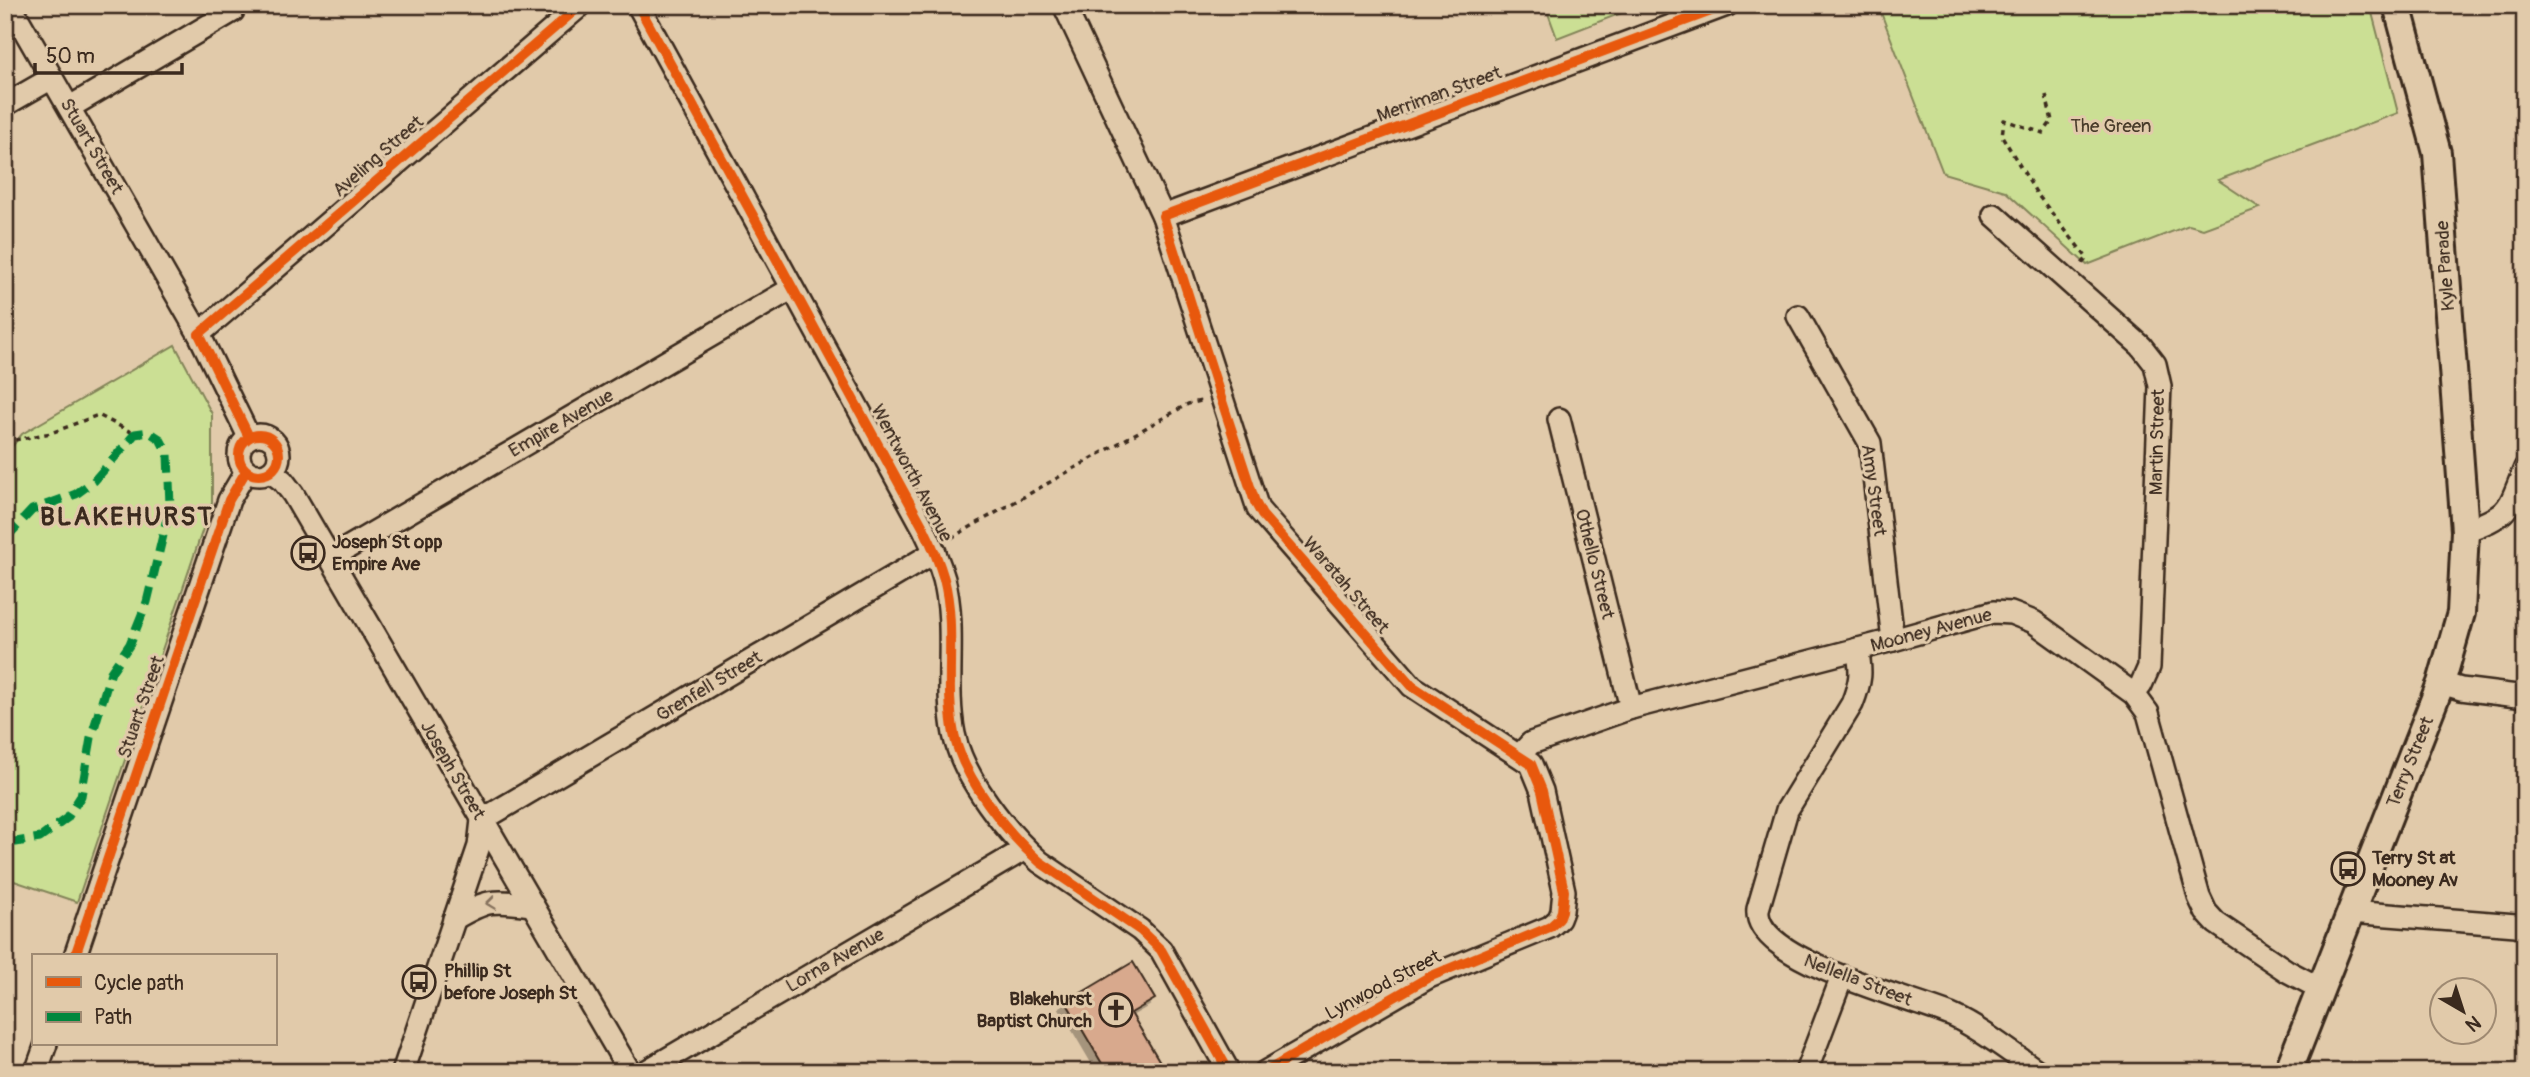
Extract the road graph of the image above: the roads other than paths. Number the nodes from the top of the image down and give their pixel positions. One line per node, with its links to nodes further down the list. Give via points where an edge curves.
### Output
1 (9, 5): 8 (street, Stuart Street)
2 (581, 5): 15 (street, Aveling Street)
3 (638, 5): 13 (street, Wentworth Avenue)
4 (1064, 5): 12 (street, Waratah Street)
5 (1727, 5): 12 (street, Merriman Street)
6 (2397, 5): 21 (street, Kyle Parade, via 2437,153)
7 (233, 11): 10 (street)
8 (52, 78): 9 (street); 10 (street, Stuart Street)
9 (5, 105)
10 (70, 107): 15 (street, Stuart Street)
11 (1994, 215): 27 (street, Martin Street, via 2141,346 2155,364 2160,386 2148,667)
12 (1163, 216): 30 (street, Waratah Street, via 1262,515 1412,686)
13 (792, 289): 22 (street, Wentworth Avenue); 23 (street, Empire Avenue)
14 (1798, 316): 24 (street, Amy Street, via 1870,443)
15 (198, 334): 17 (street, Stuart Street)
16 (1559, 419): 29 (street, Othello Street)
17 (249, 437): 19 (street, via 239,453); 20 (street, via 262,435 274,441 280,454)
18 (2525, 468): 21 (street, via 2508,510 2494,521)
19 (246, 471): 20 (street, via 258,475); 38 (street, Stuart Street, via 229,500)
20 (271, 472): 23 (street, Joseph Street, via 293,494)
21 (2465, 531): 26 (street, Terry Street, via 2461,613)
22 (935, 552): 31 (street, Grenfell Street); 32 (street, Wentworth Avenue, via 949,614 955,737 979,787)
23 (330, 558): 31 (street, Joseph Street)
24 (1893, 640): 25 (street, Mooney Avenue); 27 (street, Mooney Avenue, via 1993,612 2011,613 2034,622)
25 (1857, 649): 29 (street, Mooney Avenue); 39 (street, Nellella Street, via 1862,673 1859,688 1787,810 1758,915 1771,936 1801,960)
26 (2441, 684): 28 (street); 34 (street, Terry Street)
27 (2134, 694): 40 (street, Mooney Avenue, via 2152,723 2206,912 2287,971)
28 (2525, 697)
29 (1631, 708): 30 (street, Mooney Avenue, via 1531,743)
30 (1520, 755): 36 (street, Waratah Street, via 1531,764 1545,804 1564,891)
31 (482, 820): 33 (street, Joseph Street); 35 (street, via 479,846)
32 (1025, 849): 45 (street, Lorna Avenue); 46 (street, Wentworth Avenue, via 1140,930 1161,950)
33 (532, 905): 35 (street, one-way to 35, via 483,903); 44 (street, Joseph Street)
34 (2350, 912): 37 (street); 40 (street, Terry Street)
35 (454, 919): 43 (street)
36 (1559, 919): 47 (street, Lynwood Street, via 1544,931 1429,977)
37 (2525, 928)
38 (76, 954)
39 (1842, 977): 48 (street); 49 (street, Nellella Street, via 1955,1017)
40 (2321, 989): 50 (street, Terry Street)
41 (45, 1046): 42 (street)
42 (36, 1072)
43 (403, 1072)
44 (630, 1072)
45 (645, 1072)
46 (1229, 1072)
47 (1265, 1072)
48 (1806, 1072)
49 (2039, 1072)
50 (2288, 1072)

